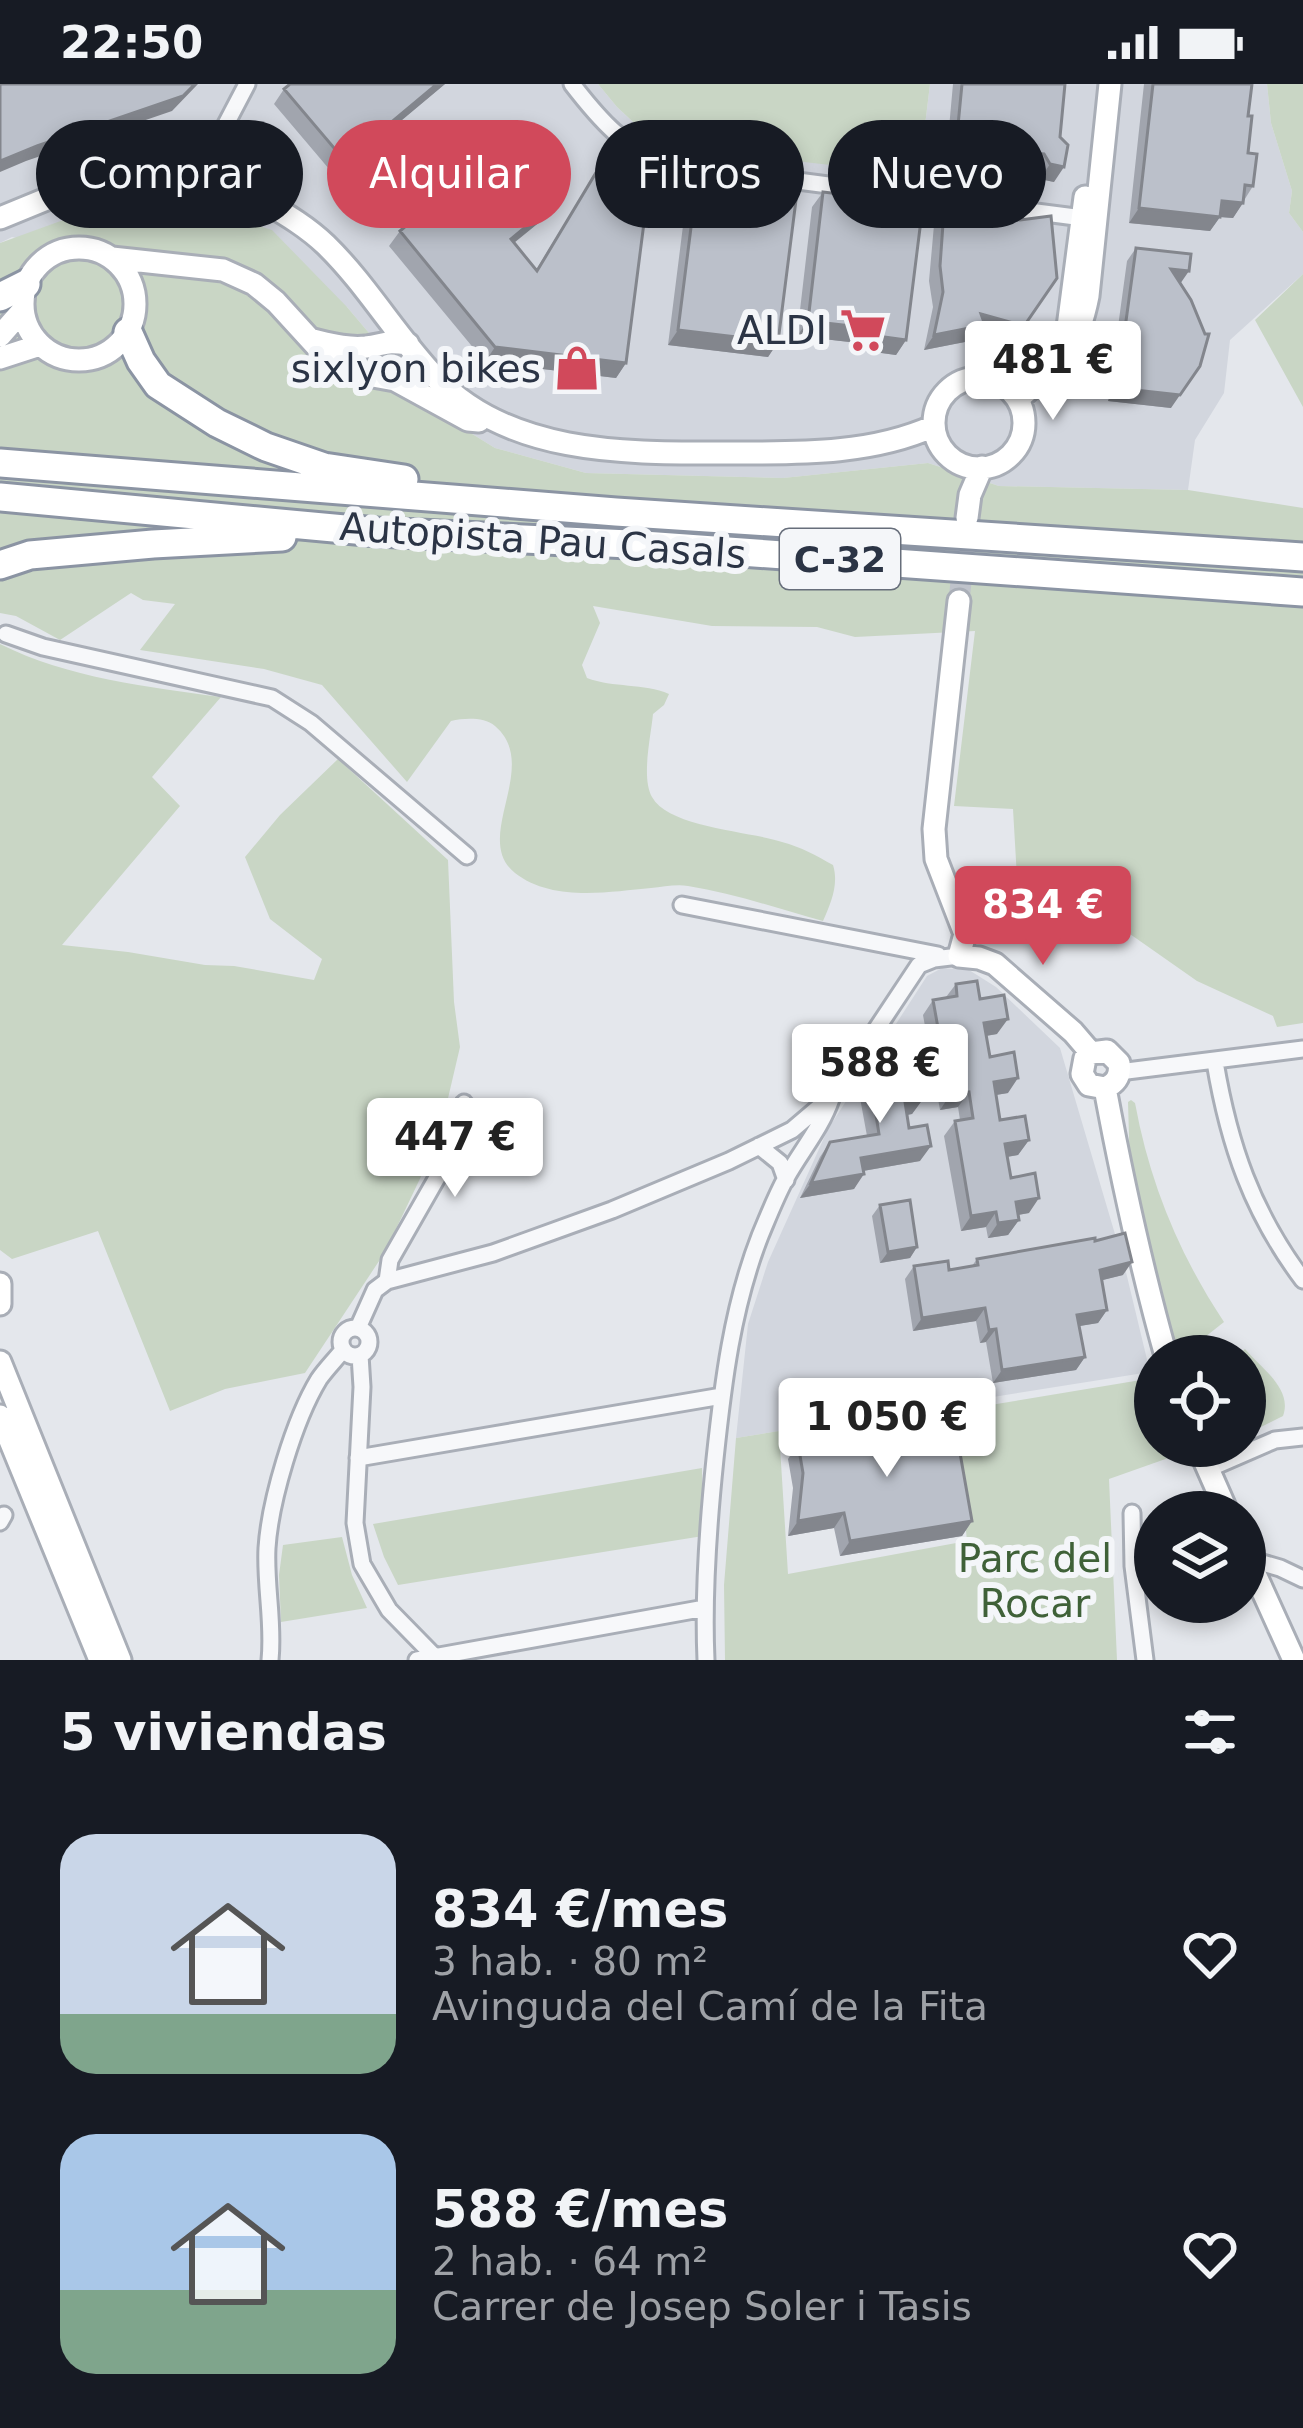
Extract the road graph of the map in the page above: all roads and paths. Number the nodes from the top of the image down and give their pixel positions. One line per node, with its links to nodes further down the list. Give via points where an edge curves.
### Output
1 (247, 84): 5 (street)
2 (572, 84): 8 (street, via 622,140 667,164)
3 (1096, 84): 8 (street)
4 (1110, 84): 23 (street, via 1082,330)
5 (228, 120)
6 (36, 203): 7 (street)
7 (0, 218)
8 (1083, 218): 22 (street, via 1068,327 1048,355)
9 (303, 227): 14 (street)
10 (112, 258): 11 (street); 12 (street, via 88,248 62,250 40,262); 13 (street)
11 (184, 264): 13 (street, via 156,276); 17 (street, via 254,284)
12 (16, 297): 16 (street); 19 (street)
13 (135, 301): 15 (street)
14 (385, 317): 18 (street); 20 (street)
15 (128, 332): 19 (street, via 97,357 77,360); 29 (highway, via 158,385 266,447 324,467)
16 (0, 336)
17 (312, 339): 20 (street); 24 (street, via 329,360 356,373 395,380 468,420)
18 (408, 344): 20 (street); 24 (street, via 449,389)
19 (40, 345): 21 (street)
20 (364, 347)
21 (0, 358)
22 (1000, 382): 23 (street); 25 (street, via 975,378 953,386 937,408)
23 (1018, 399): 27 (street, via 1018,446 998,464)
24 (503, 423): 25 (street, via 546,440 647,452 784,453)
25 (938, 437): 27 (street)
26 (0, 463): 29 (highway, Autopista Pau Casals / C-32)
27 (972, 466): 30 (street)
28 (0, 497): 31 (highway, Autopista Pau Casals / C-32)
29 (616, 512): 32 (highway, Autopista Pau Casals / C-32)
30 (967, 518)
31 (376, 532): 33 (highway, via 153,544); 34 (highway, Autopista Pau Casals / C-32)
32 (1303, 557)
33 (0, 565)
34 (1303, 592)
35 (958, 601): 39 (street, via 934,830 936,859 965,934)
36 (6, 634): 37 (street, via 272,698)
37 (467, 856)
38 (682, 904): 39 (street)
39 (952, 956): 41 (street, via 995,964); 45 (street, via 914,971)
40 (1303, 1052): 42 (street)
41 (1091, 1053): 43 (street, via 1107,1052); 44 (street, via 1082,1074)
42 (1216, 1061): 43 (street); 49 (street, via 1243,1176)
43 (1120, 1069): 44 (street)
44 (1105, 1088): 53 (street)
45 (832, 1096): 47 (street); 48 (street)
46 (464, 1103): 50 (street, via 450,1155 390,1260)
47 (759, 1146): 48 (street, via 780,1162); 50 (street, via 537,1238)
48 (786, 1180): 56 (street, via 739,1296)
49 (1303, 1280)
50 (387, 1281): 54 (street, via 358,1328 367,1349)
51 (0, 1284): 52 (street)
52 (0, 1304)
53 (1160, 1335)
54 (352, 1353): 59 (street, via 362,1388); 71 (street, via 320,1377 274,1500 267,1550)
55 (0, 1361): 70 (street)
56 (722, 1396): 59 (street); 67 (street)
57 (0, 1416): 69 (street)
58 (1303, 1437): 60 (street, via 1275,1440)
59 (358, 1458): 68 (street, via 362,1564 389,1610)
60 (1208, 1469): 61 (street)
61 (1218, 1491)
62 (1132, 1513): 64 (street)
63 (1266, 1564): 65 (street)
64 (1133, 1566): 74 (street)
65 (1303, 1579)
66 (1266, 1599): 75 (street)
67 (705, 1608): 68 (street); 73 (street)
68 (437, 1658): 72 (street)
69 (100, 1660)
70 (120, 1660)
71 (271, 1660)
72 (417, 1660)
73 (706, 1660)
74 (1144, 1660)
75 (1294, 1660)

